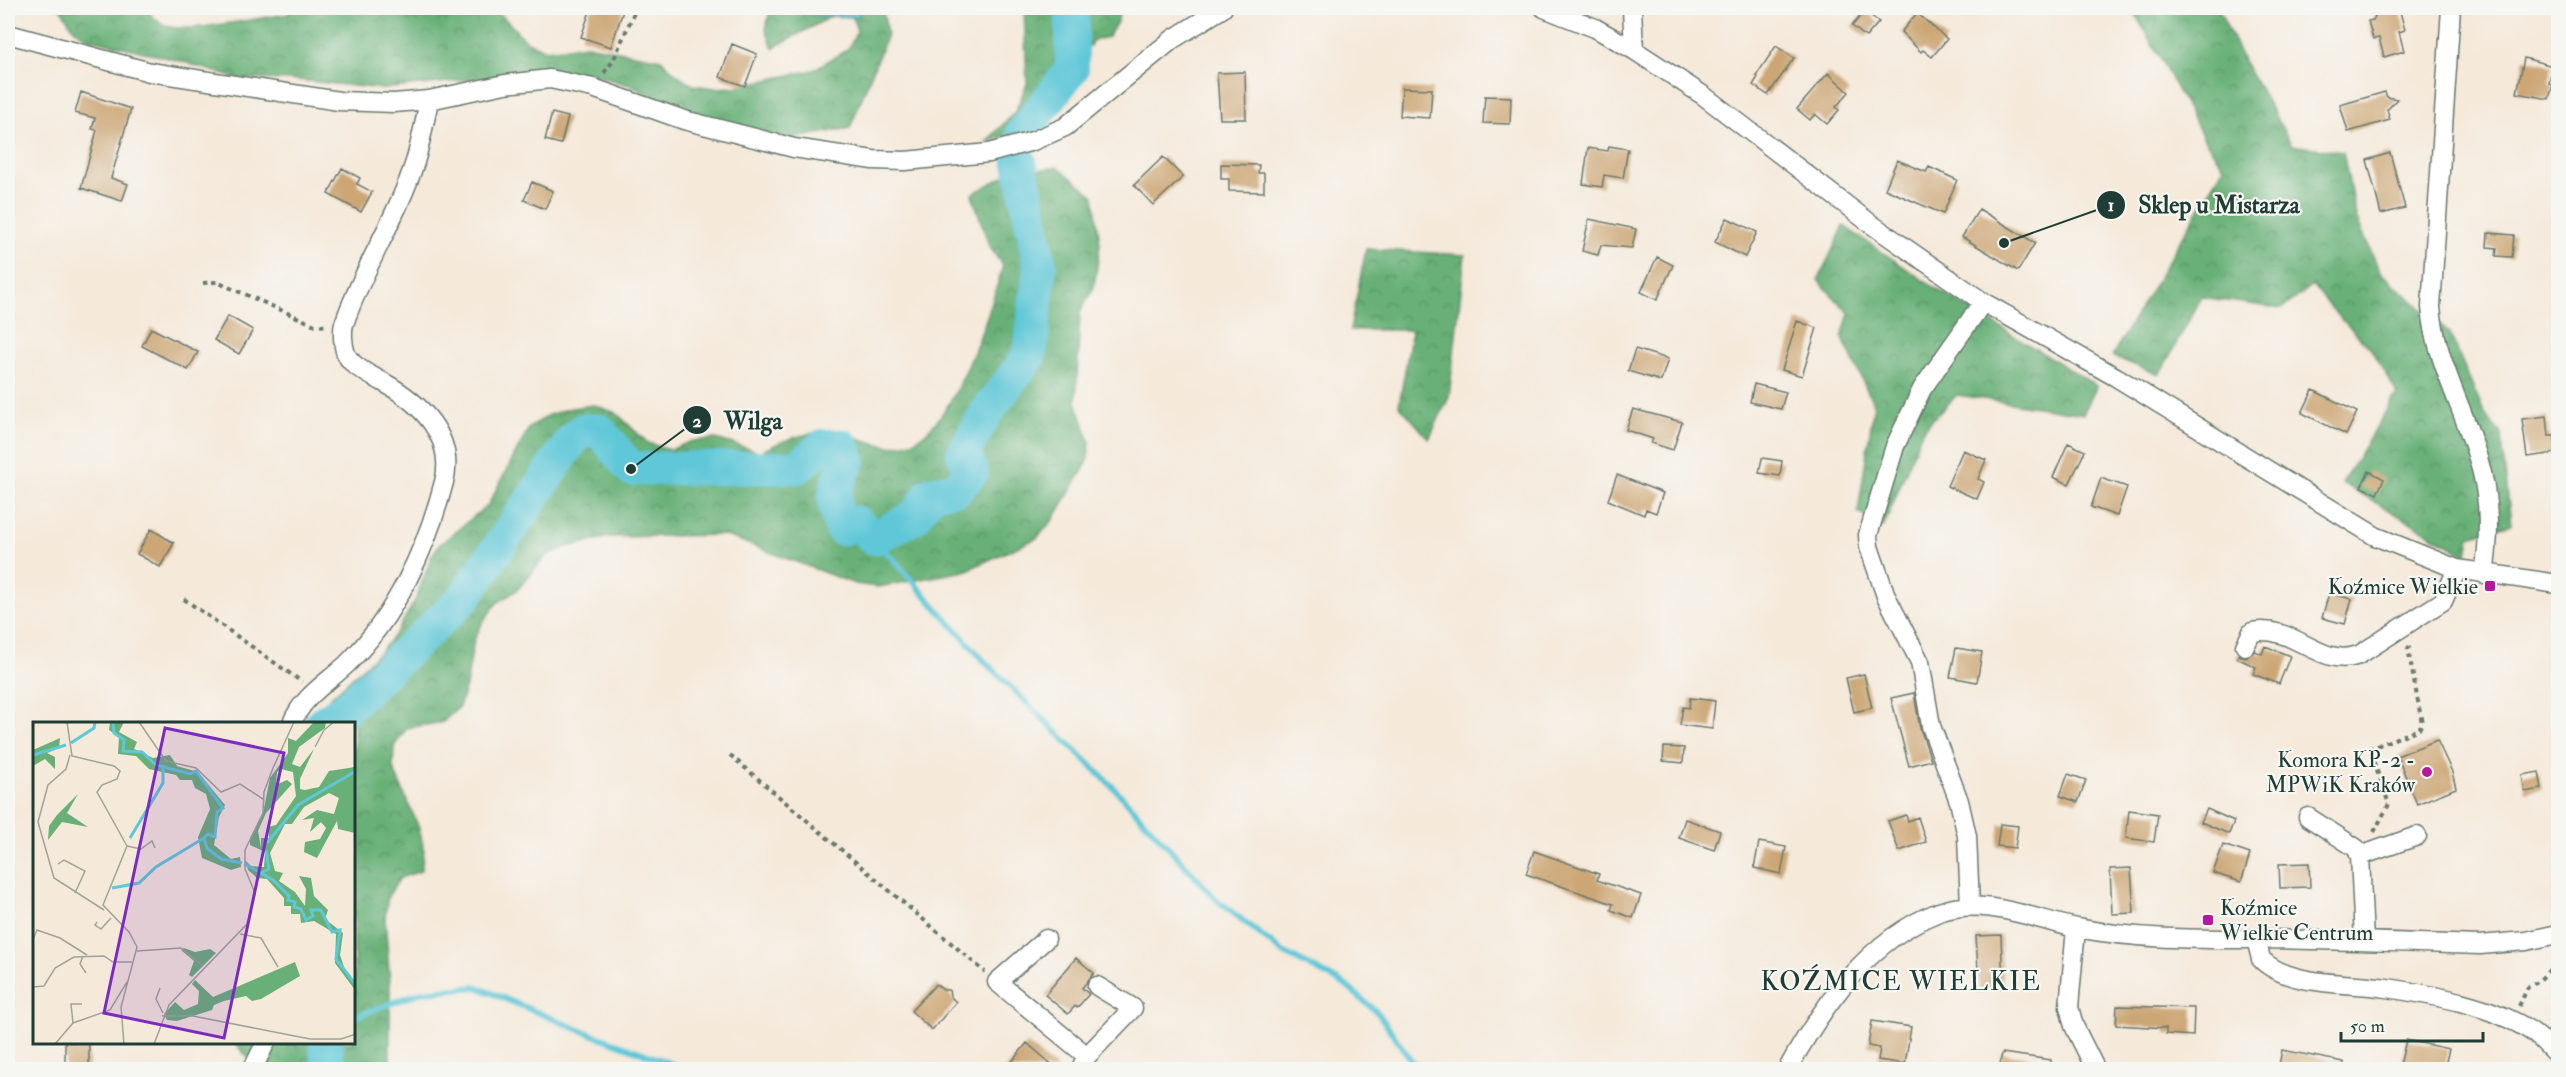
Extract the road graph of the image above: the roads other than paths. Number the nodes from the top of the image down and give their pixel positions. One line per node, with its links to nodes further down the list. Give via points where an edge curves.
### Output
1 (1223, 8): 7 (street, via 1173,39 1065,128 989,153 905,161 794,148 684,120 593,88 550,79)
2 (1544, 8): 6 (street, via 1595,28)
3 (1632, 8): 6 (street)
4 (2451, 8): 10 (street, via 2431,307 2441,358 2482,474 2487,524)
5 (8, 34): 7 (street, via 150,72 339,101)
6 (1634, 50): 8 (street, via 1704,96 1871,224)
7 (429, 100): 13 (street, via 415,162 343,327 345,353 362,371 410,399 429,417 445,443 445,479 398,601 348,664 304,702)
8 (1983, 302): 9 (street, via 2116,377 2375,536); 17 (street, via 1922,389 1895,446 1868,535 1886,596 1920,662 1931,726 1959,801 1967,836)
9 (2457, 569): 10 (street); 12 (street, via 2443,601 2348,659 2319,652 2274,630 2252,632)
10 (2484, 574): 11 (street)
11 (2559, 585)
12 (2245, 646)
13 (293, 722)
14 (2308, 817): 16 (street, via 2356,848)
15 (2416, 836): 16 (street)
16 (2360, 856): 22 (street)
17 (1970, 906): 18 (street); 28 (street, via 1928,917 1874,954 1825,1007)
18 (2076, 928): 21 (street, via 2148,937); 29 (street, via 2069,1007)
19 (2559, 934): 22 (street, via 2480,945)
20 (1046, 939): 26 (street, via 997,982)
21 (2256, 939): 22 (street); 25 (street, via 2260,958 2282,975 2442,998 2517,1024)
22 (2364, 940)
23 (1097, 986): 26 (street, via 1133,1008)
24 (265, 1044): 27 (street)
25 (2559, 1056)
26 (1083, 1063)
27 (252, 1070)
28 (1787, 1070)
29 (2096, 1070)

